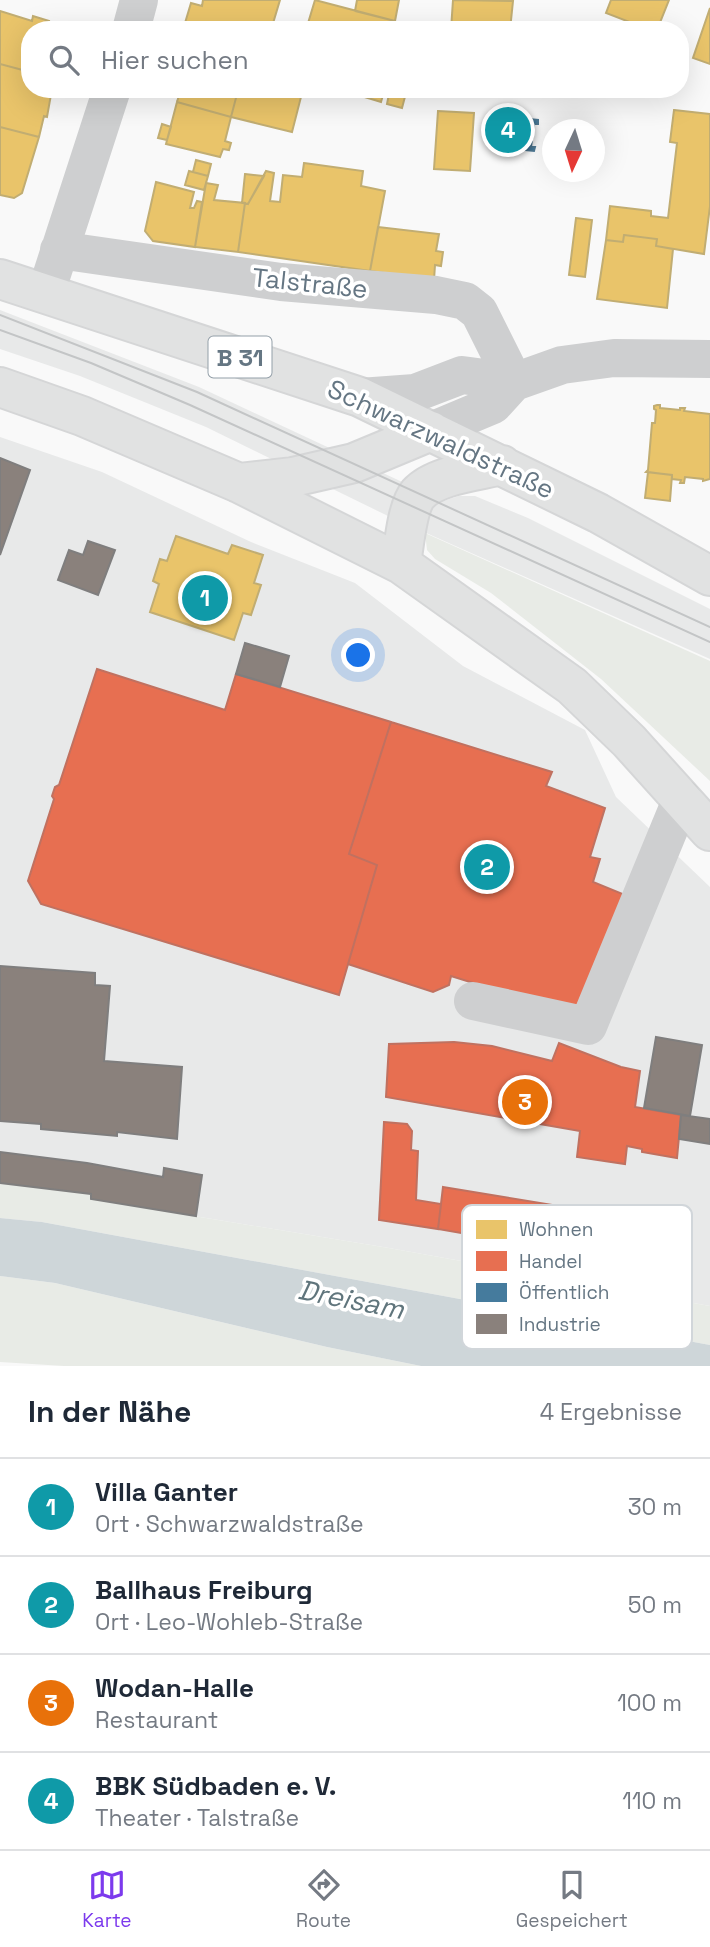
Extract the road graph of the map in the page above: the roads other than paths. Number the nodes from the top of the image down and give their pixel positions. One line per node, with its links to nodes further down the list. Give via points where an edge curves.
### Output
1 (139, 0): 2 (street)
2 (133, 21)
3 (109, 98): 4 (street)
4 (59, 250): 6 (street); 8 (street, Talstraße, via 464,302 479,312)
5 (0, 279): 6 (main road, Schwarzwaldstraße / B 31)
6 (45, 293): 10 (main road, Schwarzwaldstraße / B 31)
7 (710, 359): 8 (street, via 614,358 562,365)
8 (514, 382): 10 (street, via 462,375 415,393); 11 (street, via 493,405)
9 (0, 387): 14 (main road)
10 (360, 397): 11 (main road, Schwarzwaldstraße / B 31); 12 (main road, via 369,438)
11 (431, 431): 12 (main road); 13 (main road, Schwarzwaldstraße / B 31)
12 (354, 463): 14 (main road, via 293,477)
13 (502, 465): 15 (main road, via 434,482 417,495); 16 (main road, Schwarzwaldstraße / B 31)
14 (239, 482): 15 (main road)
15 (401, 564): 17 (main road, via 572,686)
16 (710, 576)
17 (682, 799): 18 (main road); 19 (street, via 588,1026)
18 (710, 831)
19 (472, 1001)

